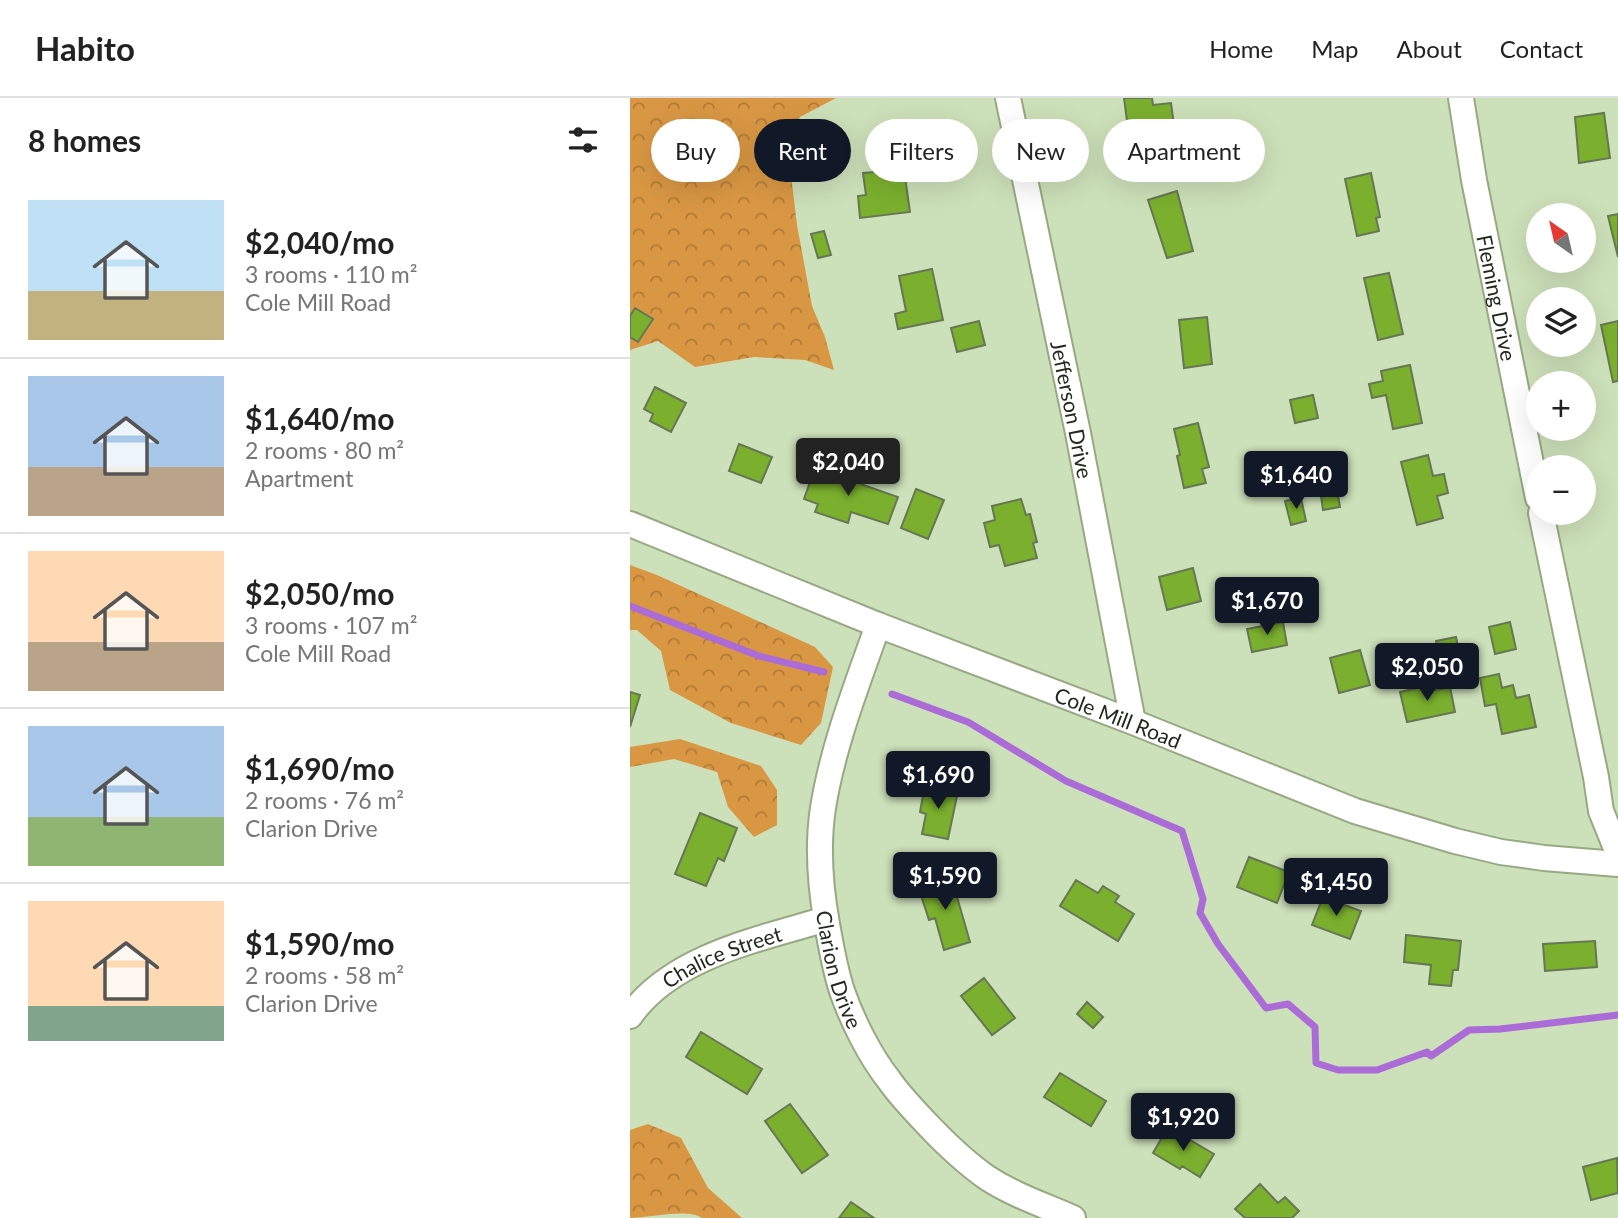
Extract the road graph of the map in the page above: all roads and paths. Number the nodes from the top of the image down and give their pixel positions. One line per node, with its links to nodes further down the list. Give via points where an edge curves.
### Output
1 (1008, 98): 7 (street, Jefferson Drive)
2 (1461, 98): 3 (street, Fleming Drive)
3 (1529, 455)
4 (630, 524): 6 (street, Cole Mill Road)
5 (1544, 525): 8 (street, via 1601,811)
6 (878, 625): 7 (street, Cole Mill Road); 10 (street, Clarion Drive, via 842,730 823,810 819,861)
7 (1133, 722): 9 (street, Cole Mill Road, via 1405,827 1501,852)
8 (1618, 853)
9 (1618, 864)
10 (826, 919): 11 (street, Chalice Street, via 696,962 667,981); 12 (street, Clarion Drive, via 849,1010 899,1093 952,1149 987,1177)
11 (630, 1016)
12 (1073, 1218)

